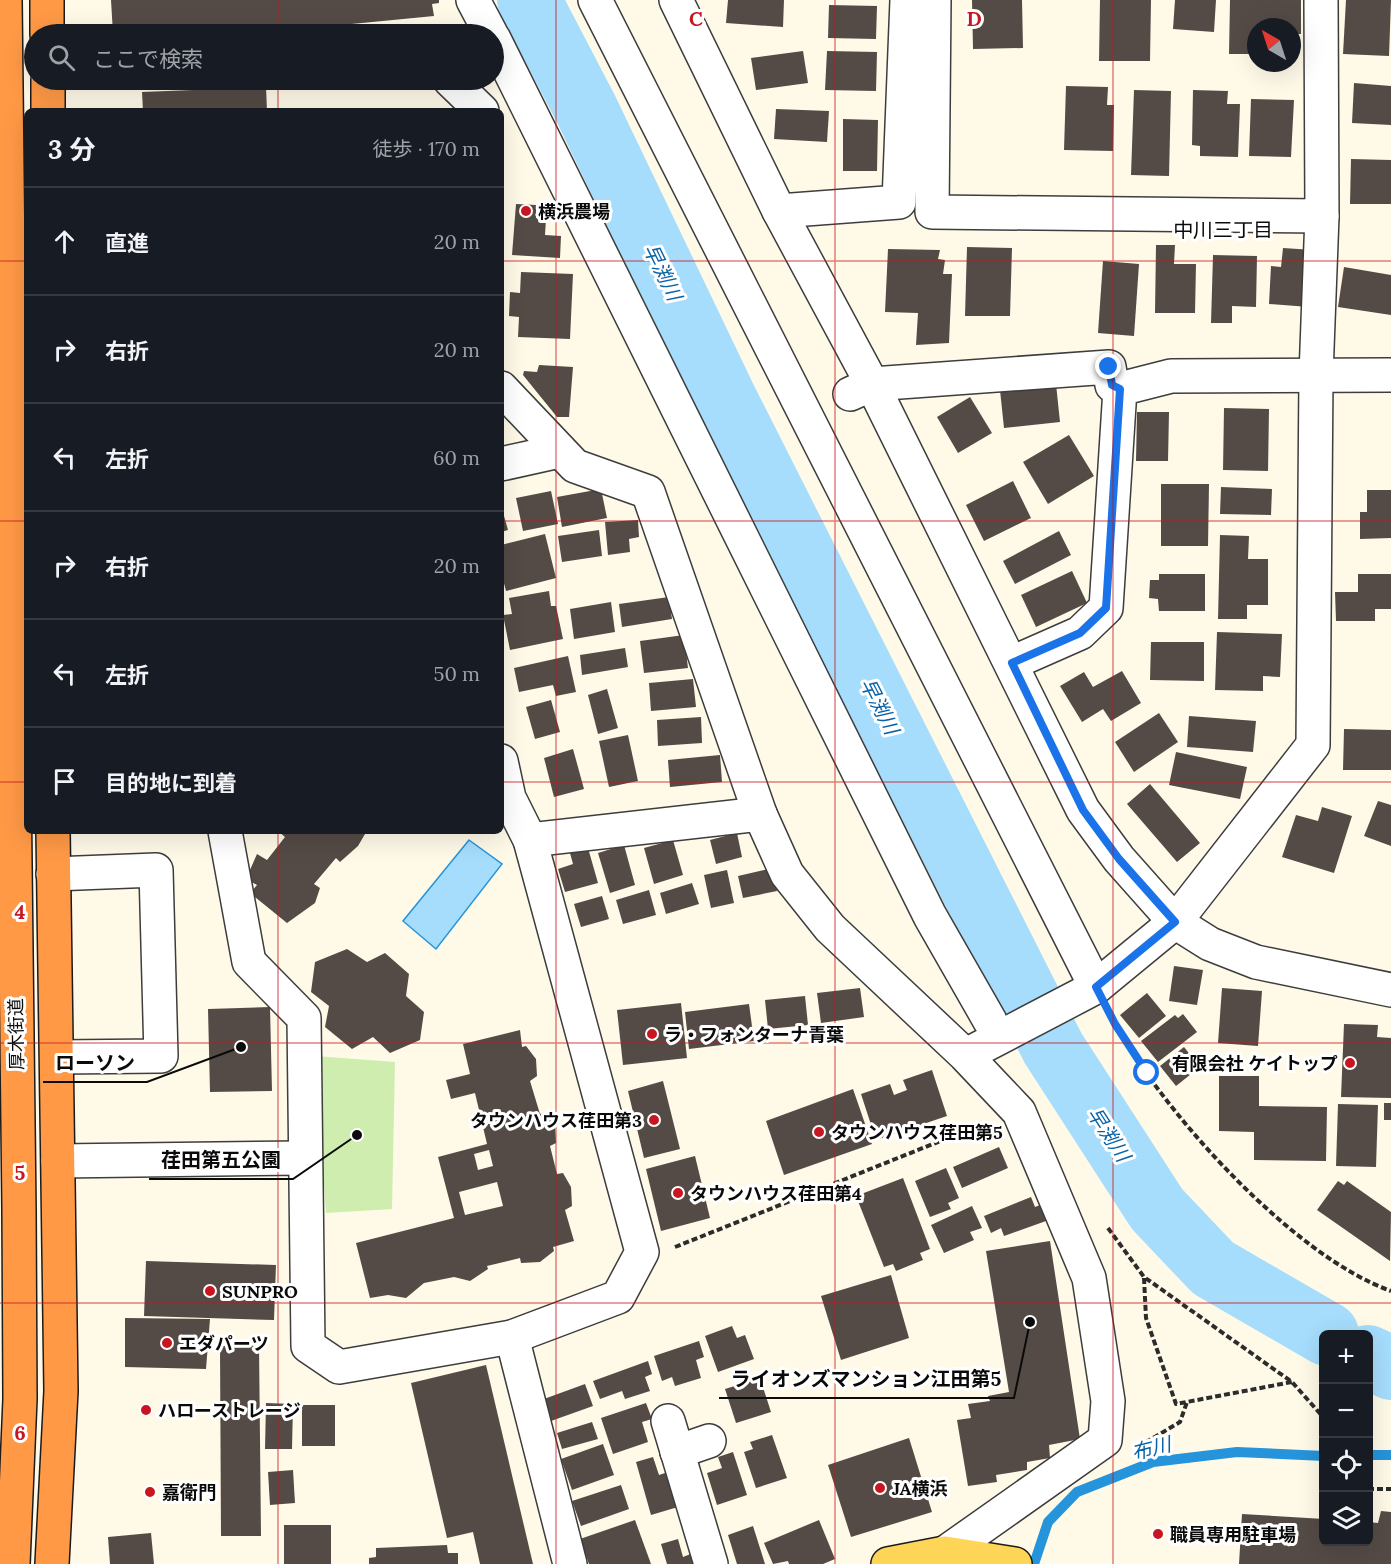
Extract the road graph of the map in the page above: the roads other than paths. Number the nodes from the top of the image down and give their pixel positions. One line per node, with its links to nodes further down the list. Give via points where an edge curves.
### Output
1 (5, 0): 11 (highway, 厚木街道)
2 (47, 0): 9 (highway)
3 (473, 0): 10 (street)
4 (595, 0): 35 (street)
5 (675, 0): 17 (street)
6 (907, 0): 17 (street, via 899,202)
7 (934, 0): 18 (street, via 932,212)
8 (1321, 0): 18 (street)
9 (47, 24)
10 (486, 24)
11 (3, 37): 28 (highway, 厚木街道, via 9,423)
12 (504, 59): 37 (street, via 930,916)
13 (48, 90): 15 (highway)
14 (460, 90): 16 (street)
15 (48, 108)
16 (479, 108)
17 (779, 211): 21 (street)
18 (1322, 216): 19 (street)
19 (1317, 375): 20 (street); 22 (street, via 1171,376); 34 (street, via 1313,745)
20 (1391, 375)
21 (861, 389): 22 (street, via 1109,367 1112,385); 26 (street)
22 (1120, 389): 26 (street, via 1106,608 1080,633)
23 (504, 391): 24 (street)
24 (560, 451): 25 (street); 29 (street, via 575,466 648,492)
25 (504, 463)
26 (1012, 663): 34 (street, via 1083,810 1119,859)
27 (504, 775): 32 (street, via 509,798)
28 (8, 792): 45 (highway, 厚木街道, via 14,909 20,1399)
29 (760, 814): 32 (street); 38 (street, via 787,874 830,928)
30 (53, 834): 33 (highway)
31 (226, 834): 40 (street, via 249,962 304,1018)
32 (530, 840): 42 (street, via 642,1252 618,1297)
33 (53, 874): 39 (highway); 39 (street, via 156,870 158,928 161,1056)
34 (1175, 922): 35 (street); 36 (street, via 1210,944 1256,962)
35 (1096, 987): 37 (street)
36 (1391, 990)
37 (995, 1029): 38 (street)
38 (965, 1055): 44 (street, via 1019,1113 1089,1278 1108,1401 1105,1440)
39 (58, 1057): 41 (highway)
40 (304, 1158): 41 (street); 42 (street, via 308,1346 339,1367)
41 (58, 1161): 46 (highway, via 61,1391)
42 (512, 1337): 47 (street)
43 (709, 1440): 48 (street, via 673,1437)
44 (945, 1553): 49 (main road); 50 (main road)
45 (13, 1564)
46 (52, 1564)
47 (570, 1564)
48 (711, 1564)
49 (888, 1564)
50 (1013, 1564)

